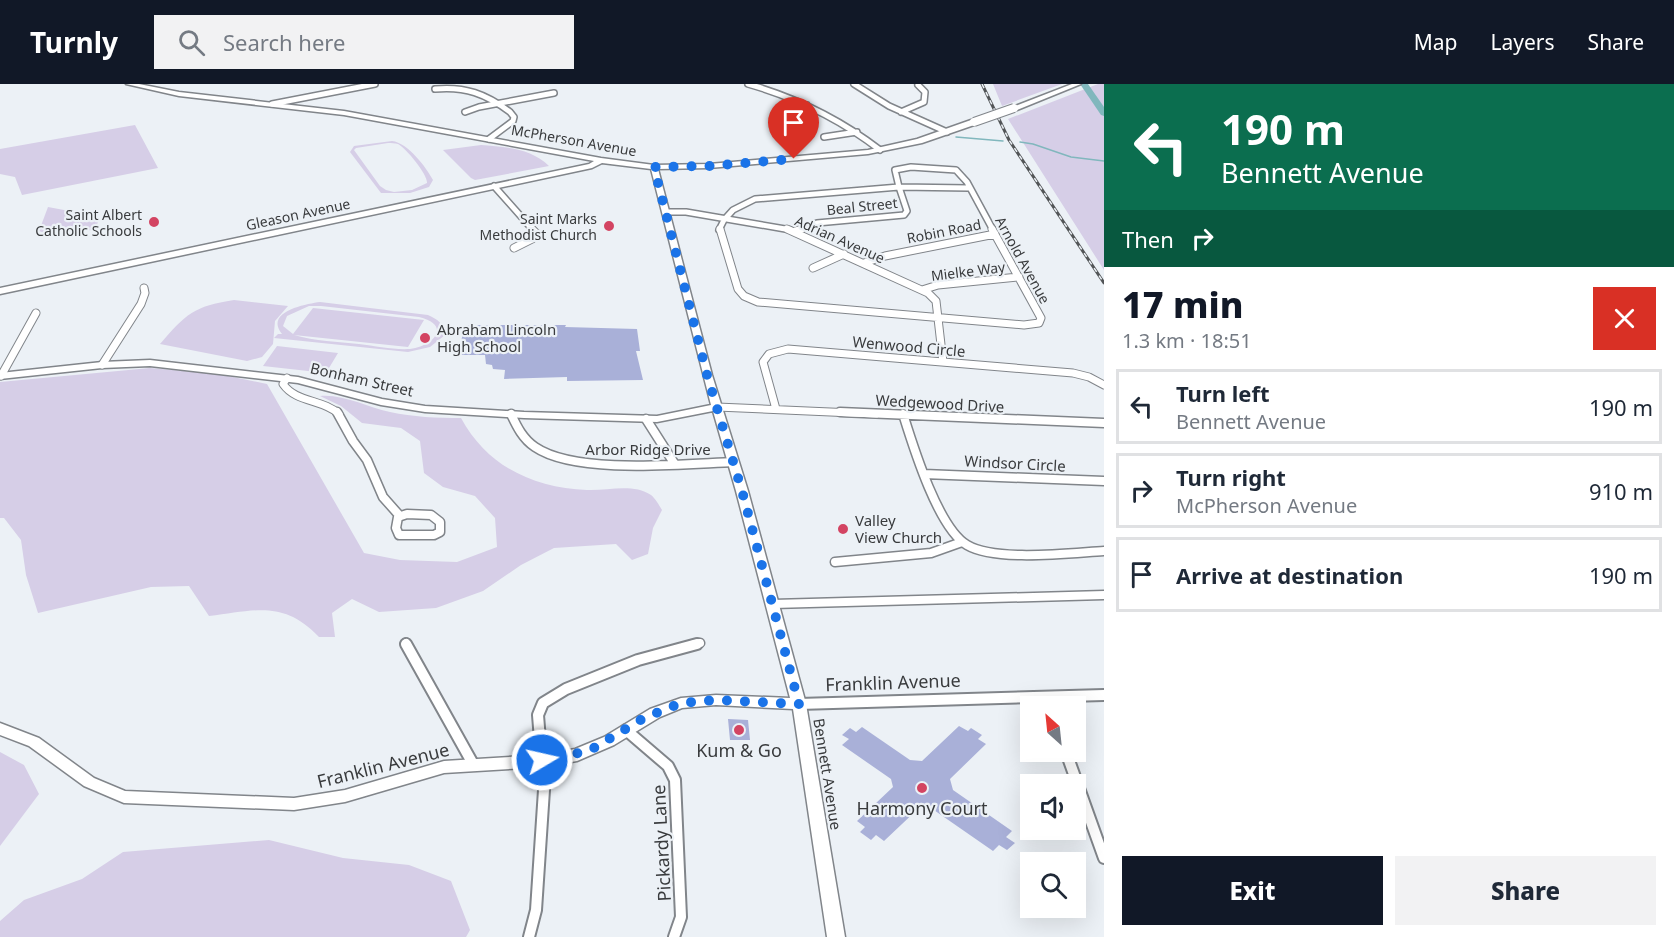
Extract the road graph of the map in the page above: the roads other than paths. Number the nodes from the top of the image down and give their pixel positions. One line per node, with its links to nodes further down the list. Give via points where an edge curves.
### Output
1 (129, 84): 12 (main road, McPherson Avenue)
2 (375, 84): 12 (street)
3 (748, 84): 9 (street)
4 (772, 84): 9 (street)
5 (854, 84): 16 (street)
6 (1078, 84): 18 (main road, McPherson Avenue, bridge)
7 (918, 85): 16 (street, via 925,92 924,102)
8 (435, 89): 11 (street, via 469,86)
9 (766, 89): 13 (street)
10 (554, 93): 11 (street)
11 (498, 103): 14 (street); 20 (street, via 514,119)
12 (272, 105): 20 (main road, McPherson Avenue, via 366,116)
13 (807, 105): 15 (street); 17 (street)
14 (465, 112)
15 (778, 112)
16 (901, 112): 18 (street)
17 (857, 132): 19 (street); 21 (street)
18 (947, 132): 21 (main road, McPherson Avenue)
19 (824, 137)
20 (489, 139): 22 (main road, McPherson Avenue)
21 (880, 150): 23 (main road, McPherson Avenue, via 730,165)
22 (601, 160): 23 (main road, McPherson Avenue); 24 (main road, Gleason Avenue, via 592,166)
23 (654, 167): 27 (main road, Bennett Avenue)
24 (494, 186): 31 (street, via 537,233); 38 (main road, Gleason Avenue)
25 (899, 187): 26 (street); 26 (street, Arnold Avenue, via 896,170 936,167 956,170); 28 (street, via 755,199 741,203); 29 (street, Beal Street, via 907,212 903,215 817,223)
26 (969, 188): 30 (street, Arnold Avenue)
27 (666, 212): 28 (street, Adrian Avenue); 46 (main road, Bennett Avenue)
28 (726, 218): 29 (street, Adrian Avenue); 40 (street, Arnold Avenue, via 719,231 738,289 749,299 774,305)
29 (795, 231): 32 (street, Adrian Avenue)
30 (995, 234): 33 (street, Robin Road); 35 (street, Arnold Avenue)
31 (514, 248)
32 (844, 254): 33 (street, Adrian Avenue); 34 (street)
33 (864, 263): 37 (street, Adrian Avenue)
34 (813, 268)
35 (1019, 277): 37 (street, Mielke Way); 40 (street, Arnold Avenue, via 1041,318 1039,323)
36 (144, 288): 42 (street, via 141,304)
37 (922, 290): 40 (street, Adrian Avenue, via 936,299)
38 (0, 291)
39 (36, 313): 43 (street)
40 (939, 318): 41 (street, Adrian Avenue)
41 (944, 362): 45 (street, Wenwood Circle, via 1080,374); 47 (street, Wenwood Circle, via 775,351 763,362)
42 (102, 365): 43 (main road, Bonham Street); 44 (main road, Bonham Street, via 169,364)
43 (0, 376)
44 (287, 378): 48 (main road, Bonham Street, via 393,405); 56 (street, via 285,388 342,416 350,437 369,464 382,499)
45 (1104, 385)
46 (717, 407): 47 (street, Wedgewood Drive); 50 (main road, Bonham Street); 52 (main road, Bennett Avenue)
47 (776, 409): 49 (street, Wedgewood Drive)
48 (511, 414): 50 (main road, Bonham Street); 53 (street, Arbor Ridge Drive, via 515,428 529,444 565,460 589,465)
49 (903, 414): 51 (street, Wedgewood Drive); 54 (street, via 912,449)
50 (646, 419): 53 (street)
51 (1104, 423)
52 (734, 462): 53 (street, Arbor Ridge Drive); 61 (main road, Bennett Avenue)
53 (674, 463)
54 (924, 474): 55 (street, Windsor Circle); 57 (street, via 952,531)
55 (1104, 481)
56 (399, 515): 56 (street, via 434,516 440,522 440,532 399,535)
57 (962, 542): 58 (street, via 996,554); 59 (street, via 931,552)
58 (1104, 551)
59 (835, 562)
60 (1104, 595): 61 (street)
61 (773, 604): 67 (main road, Bennett Avenue)
62 (406, 643): 72 (street)
63 (700, 643): 70 (street, via 638,660 554,694 543,703 538,715)
64 (1104, 695): 65 (street, Franklin Avenue)
65 (1086, 697)
66 (1020, 701): 67 (street, Franklin Avenue)
67 (799, 704): 69 (main road, Franklin Avenue, via 694,701 668,707); 76 (main road, Bennett Avenue)
68 (0, 729): 72 (main road, Franklin Avenue, via 45,748 101,789 138,799 315,802 431,770)
69 (626, 730): 70 (main road, Franklin Avenue, via 589,751); 75 (street, Pickardy Lane, via 668,766 675,780 681,917)
70 (542, 760): 72 (main road, Franklin Avenue); 74 (street, via 538,887)
71 (1070, 762): 73 (street)
72 (473, 764)
73 (1104, 858)
74 (529, 937)
75 (674, 937)
76 (836, 937)

